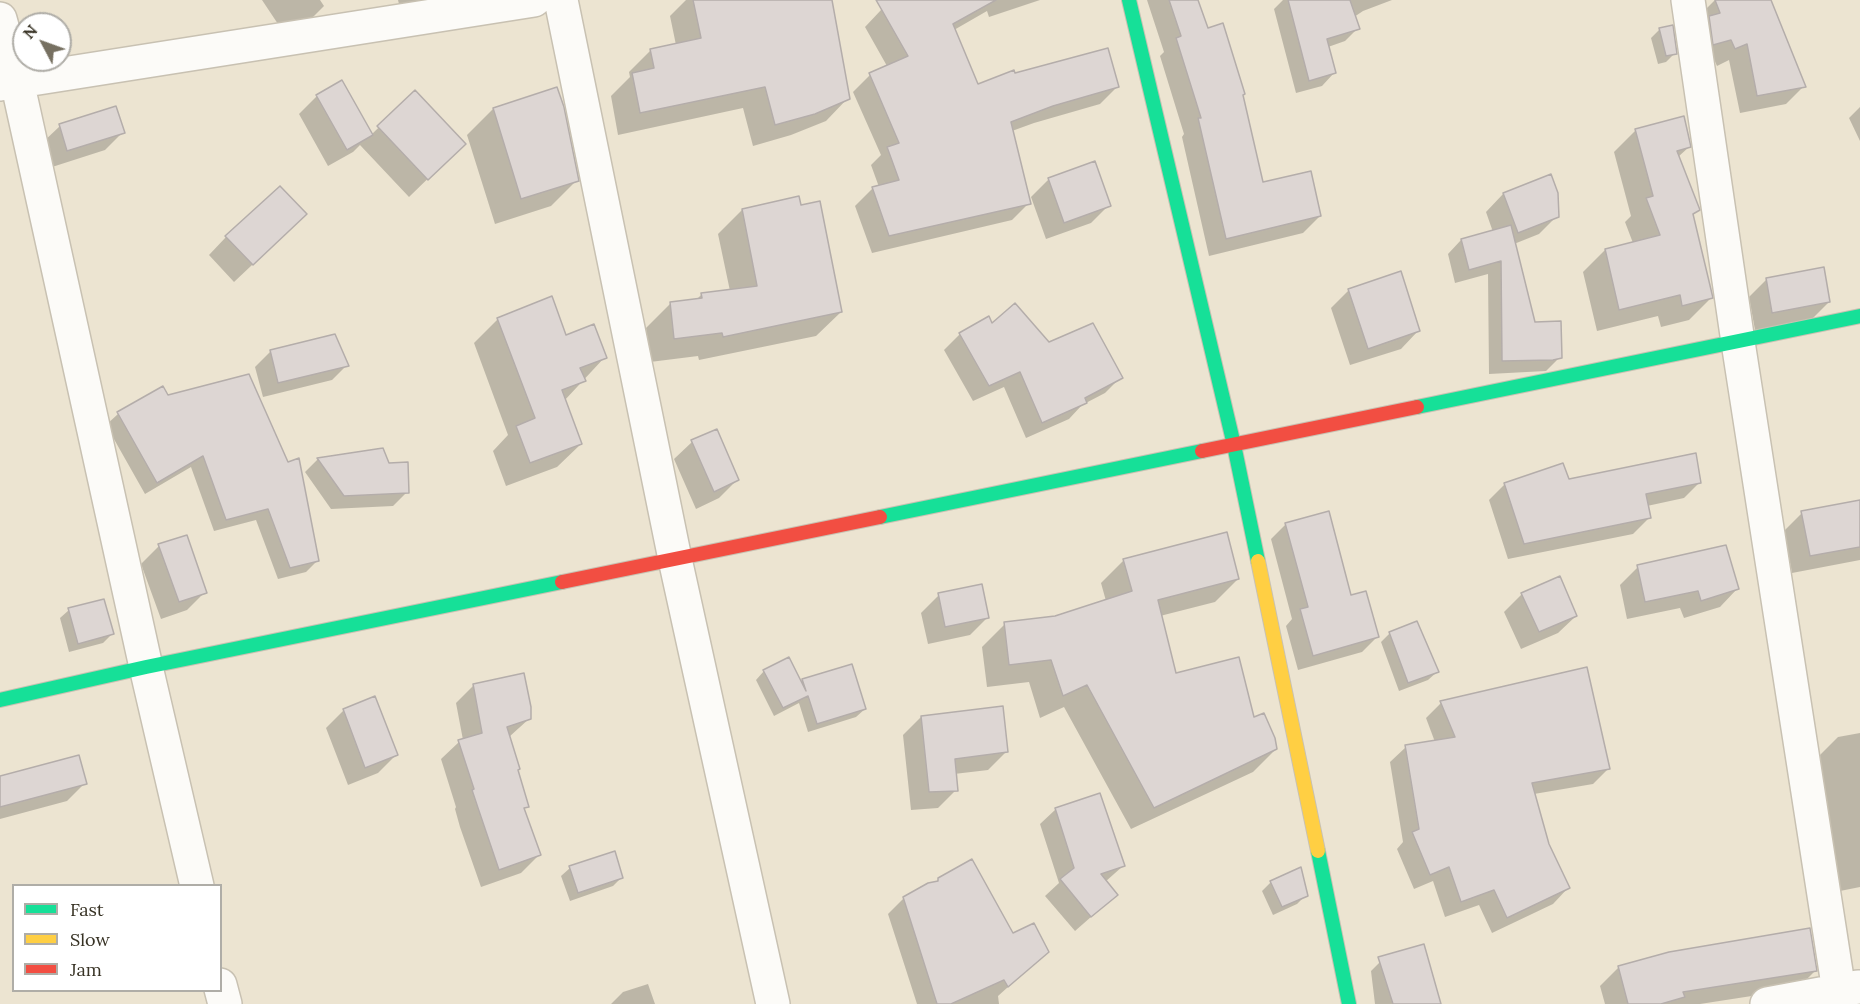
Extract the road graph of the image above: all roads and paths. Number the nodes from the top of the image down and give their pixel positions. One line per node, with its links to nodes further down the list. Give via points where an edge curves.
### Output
1 (534, 0): 6 (street)
2 (561, 0): 10 (street)
3 (1129, 0): 9 (main road)
4 (1688, 0): 8 (street)
5 (0, 19): 6 (street)
6 (8, 83): 11 (street)
7 (1860, 316): 8 (main road)
8 (1738, 342): 9 (main road); 14 (street)
9 (1234, 445): 10 (main road); 16 (main road)
10 (675, 559): 11 (main road); 15 (street)
11 (146, 667): 12 (main road); 13 (street)
12 (0, 700)
13 (197, 884)
14 (1846, 994): 17 (street)
15 (773, 1004)
16 (1349, 1004)
17 (1767, 1004)

